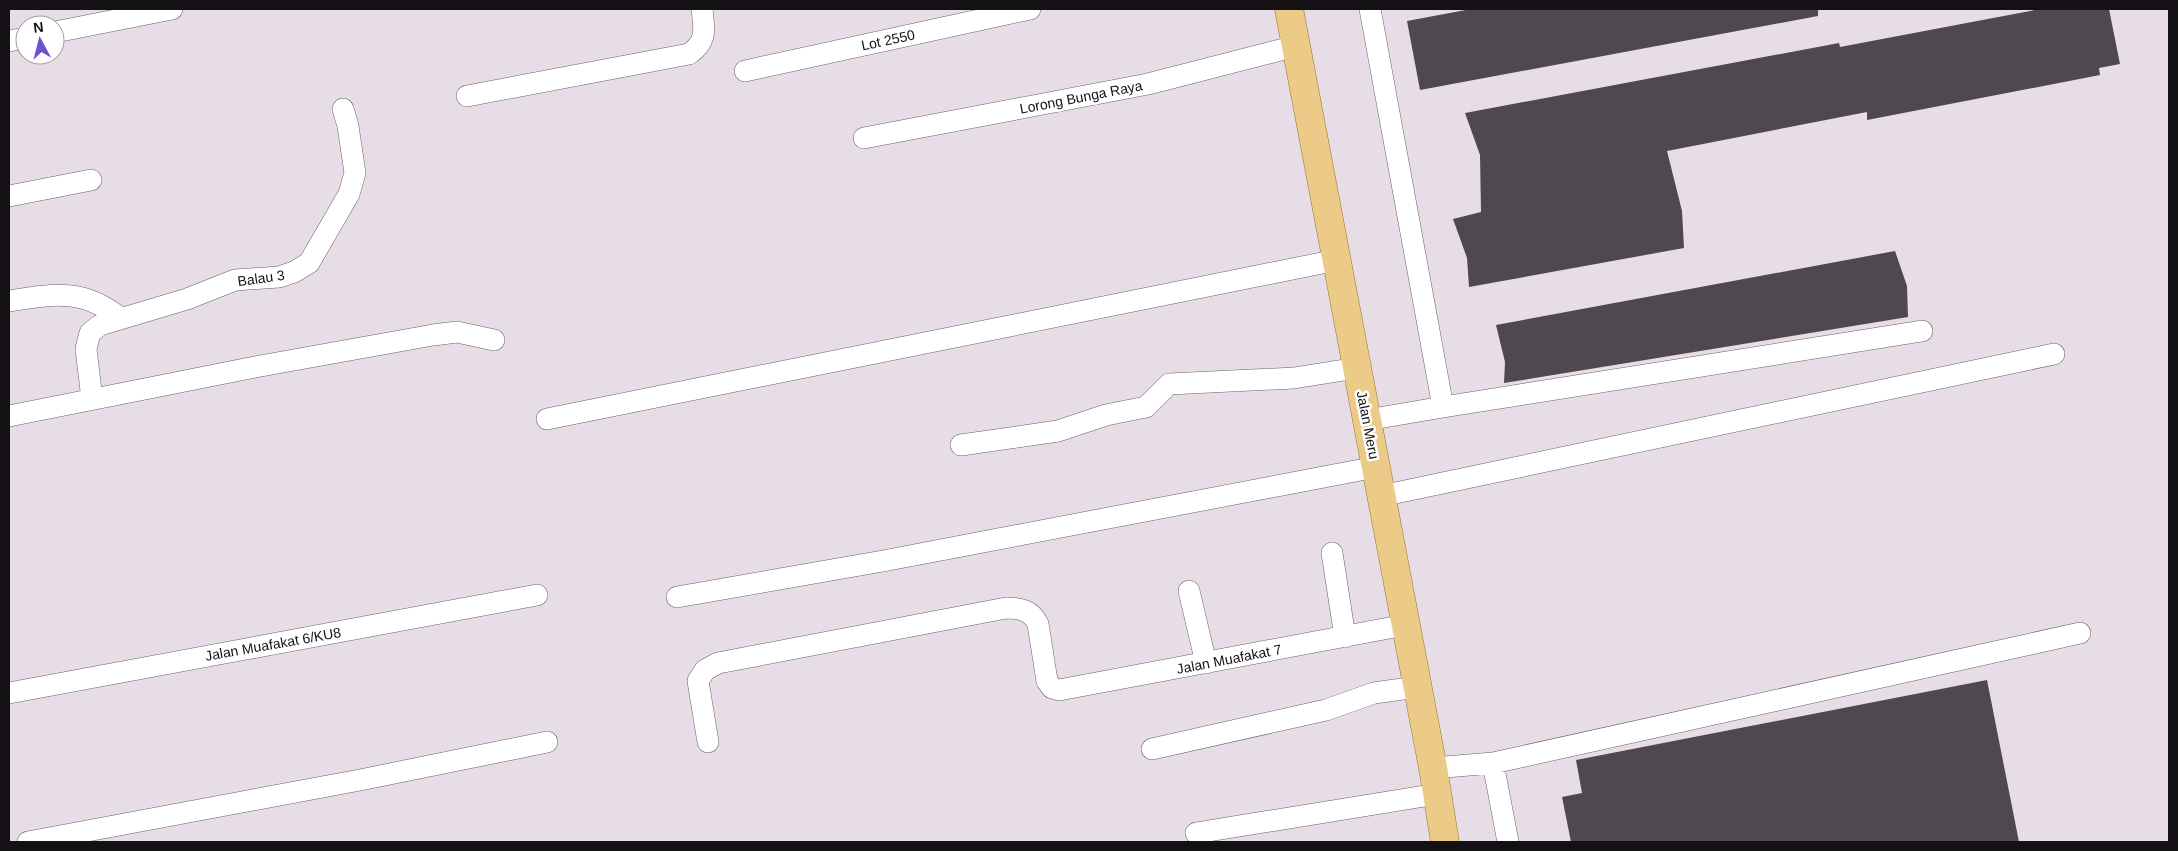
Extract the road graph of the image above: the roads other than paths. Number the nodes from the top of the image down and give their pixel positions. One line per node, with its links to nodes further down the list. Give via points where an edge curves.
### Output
1 (172, 9): 6 (street)
2 (702, 9): 9 (street, via 702,41 690,54)
3 (1030, 9): 8 (street, Lot 2550)
4 (1289, 9): 7 (main road, Jalan Meru)
5 (1370, 9): 22 (street)
6 (65, 30)
7 (1296, 46): 11 (street, Lorong Bunga Raya, via 1148,84); 14 (main road, Jalan Meru)
8 (745, 70)
9 (466, 96)
10 (343, 109): 16 (street, Balau 3, via 355,173 349,194 309,263 279,277 235,280 138,315)
11 (864, 138)
12 (91, 180): 13 (street)
13 (9, 196)
14 (1337, 260): 20 (main road, Jalan Meru); 24 (street)
15 (9, 301): 16 (street, via 59,295 89,298)
16 (120, 318): 21 (street, Balau 3, via 100,325 90,333 86,349)
17 (1922, 331): 22 (street)
18 (494, 340): 21 (street, via 458,332 432,335)
19 (2054, 354): 28 (street)
20 (1357, 368): 25 (main road, Jalan Meru); 26 (street, via 1294,378 1169,384 1146,407 1106,415 1058,431)
21 (92, 399): 23 (street)
22 (1443, 407): 25 (street)
23 (9, 416)
24 (547, 419)
25 (1366, 420): 27 (main road, Jalan Meru)
26 (961, 445)
27 (1376, 467): 28 (main road, Jalan Meru); 32 (street)
28 (1381, 496): 33 (main road, Jalan Meru)
29 (1332, 553): 35 (street)
30 (1189, 591): 36 (street)
31 (537, 595): 38 (street, Jalan Muafakat 6/KU8)
32 (677, 597)
33 (1405, 625): 35 (street, Jalan Muafakat 7); 37 (main road, Jalan Meru)
34 (2080, 633): 42 (street)
35 (1345, 637): 36 (street, Jalan Muafakat 7)
36 (1206, 663): 40 (street, Jalan Muafakat 7, via 1059,690 1052,688 1047,681 1038,624 1018,608 1006,608 718,663 705,670 698,681)
37 (1418, 687): 41 (street, via 1374,694 1326,710); 43 (main road, Jalan Meru)
38 (9, 693)
39 (547, 742): 46 (street)
40 (708, 742)
41 (1152, 748)
42 (1493, 763): 43 (street); 48 (street)
43 (1433, 768): 44 (main road, Jalan Meru)
44 (1437, 794): 45 (street); 47 (main road, Jalan Meru)
45 (1196, 833)
46 (28, 842)
47 (1445, 842)
48 (1508, 842)

